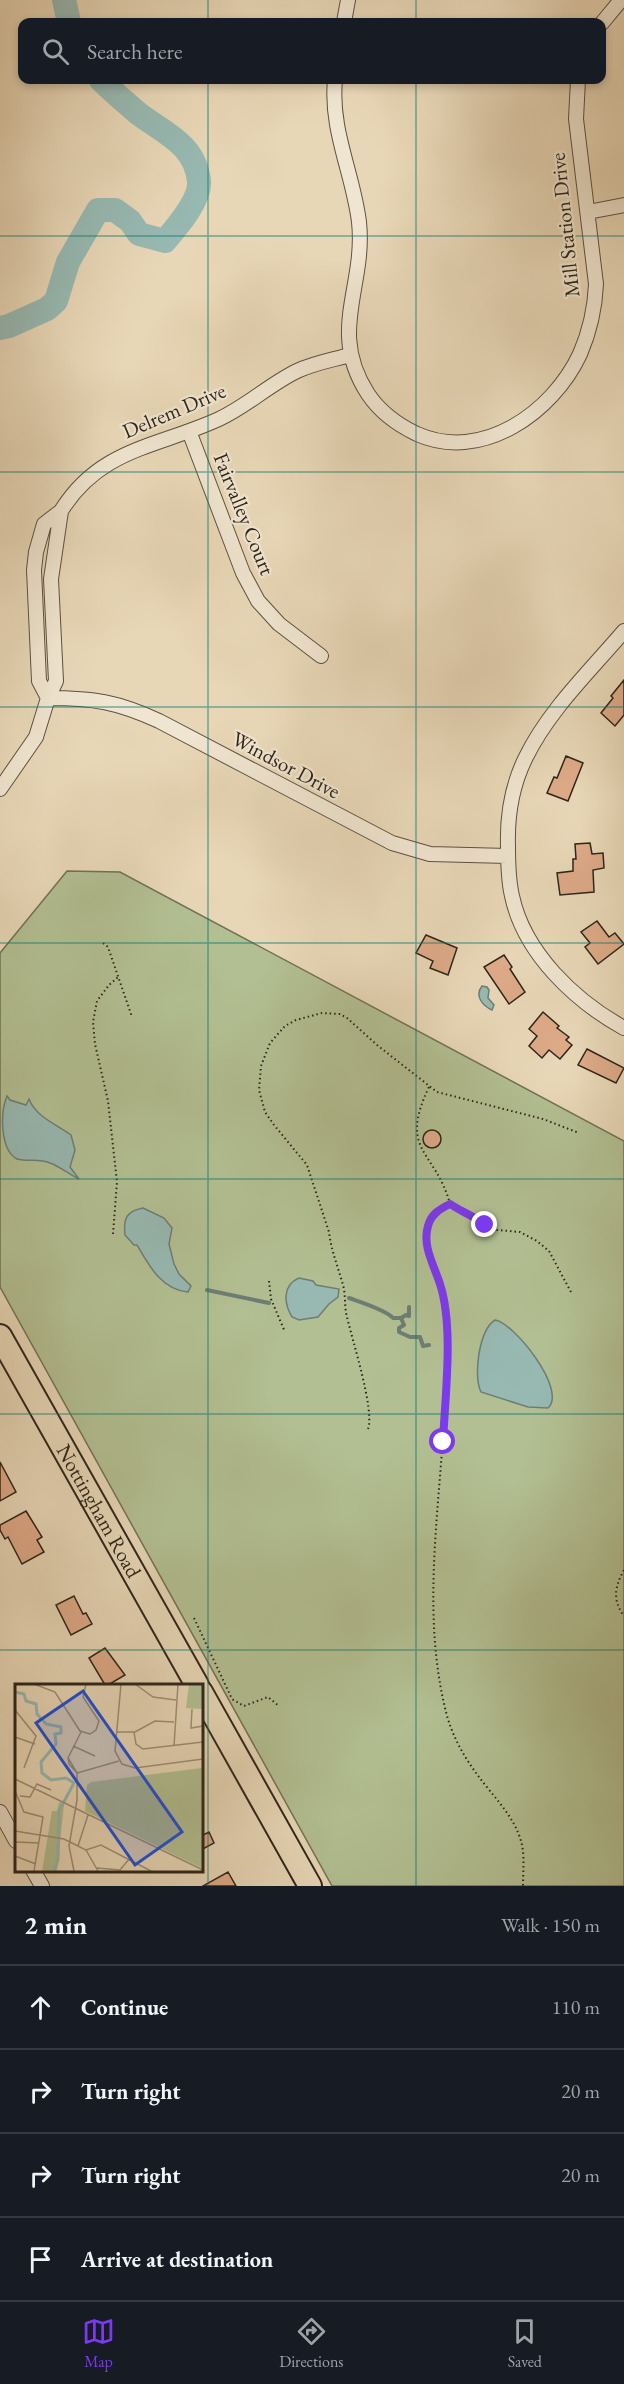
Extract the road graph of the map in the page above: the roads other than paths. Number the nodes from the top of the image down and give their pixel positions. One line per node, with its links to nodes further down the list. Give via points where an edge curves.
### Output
1 (348, 0): 3 (street)
2 (621, 0): 4 (street)
3 (345, 18)
4 (606, 18)
5 (334, 84): 9 (street, Mill Station Drive, via 335,118 359,221)
6 (578, 84): 8 (street, Mill Station Drive, via 576,119)
7 (624, 205): 8 (street)
8 (588, 212): 9 (street, Mill Station Drive, via 596,284 587,336 560,387 510,429 481,440 462,442 410,431 370,396)
9 (350, 355): 10 (street, Delrem Drive, via 297,371 238,408)
10 (189, 431): 12 (street, Fairvalley Court, via 243,573 258,602 279,624); 13 (street, Delrem Drive, via 110,462 79,486 61,511 44,524 34,570 39,681)
11 (624, 631): 15 (street, via 560,707 525,759 510,806)
12 (321, 656)
13 (48, 698): 14 (street, via 36,737); 15 (street, Windsor Drive, via 93,699 141,712 392,843 430,854)
14 (0, 789)
15 (508, 856): 16 (street, via 516,912 542,958 577,997)
16 (624, 1028)
17 (0, 1336): 18 (main road, Nottingham Road)
18 (196, 1684)
19 (202, 1694): 24 (main road)
20 (0, 1812): 21 (street)
21 (15, 1839)
22 (34, 1871): 23 (street)
23 (42, 1886)
24 (310, 1886)

